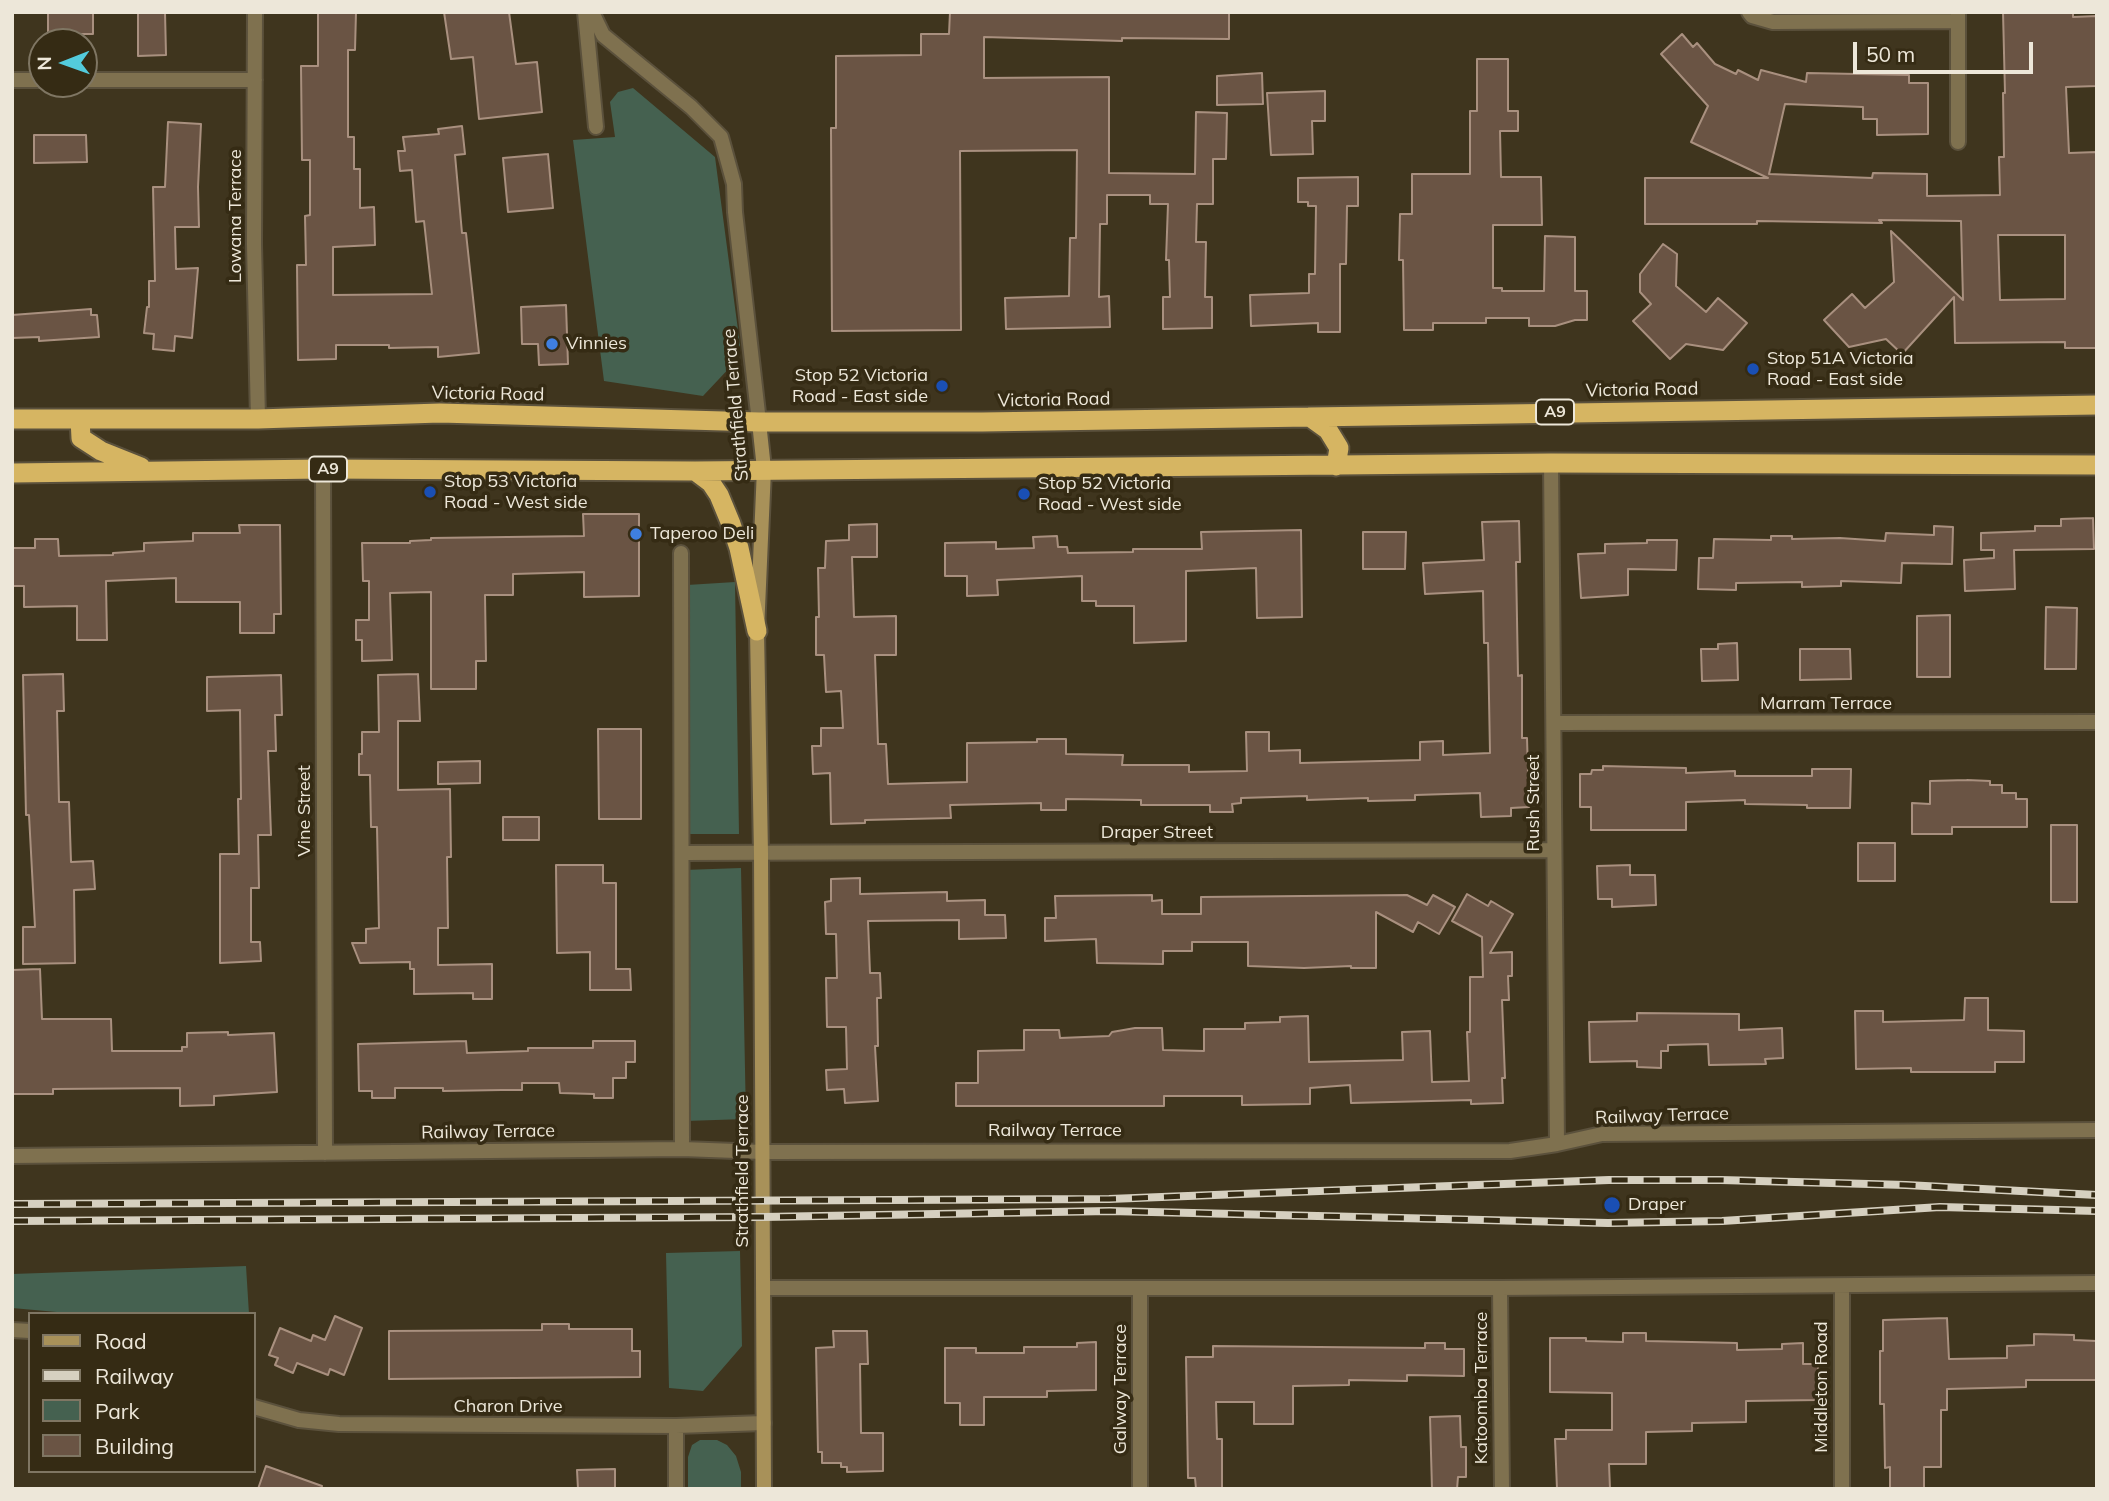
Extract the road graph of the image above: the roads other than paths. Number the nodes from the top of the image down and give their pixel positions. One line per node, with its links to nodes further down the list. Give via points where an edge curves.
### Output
1 (256, 12): 7 (street, Lowana Terrace)
2 (585, 12): 8 (street)
3 (592, 12): 15 (street, Strathfield Terrace, via 603,35 721,137 734,184)
4 (1749, 12): 5 (street, via 1773,22)
5 (1958, 17): 9 (street)
6 (98, 80): 7 (street)
7 (255, 80): 14 (street, Lowana Terrace)
8 (596, 127)
9 (1958, 142)
10 (2097, 405): 11 (highway, Victoria Road / A9)
11 (1310, 417): 15 (highway, Victoria Road / A9); 18 (highway, via 1328,430 1339,448)
12 (12, 419): 13 (highway, Victoria Road / A9)
13 (80, 419): 14 (highway, Victoria Road / A9); 21 (highway, via 81,438)
14 (258, 419): 15 (highway, Victoria Road / A9, via 440,413)
15 (759, 422): 20 (main road, Strathfield Terrace)
16 (1551, 463): 17 (highway, A9); 18 (highway, A9); 27 (street, Rush Street)
17 (2097, 465)
18 (1336, 466): 20 (highway, A9)
19 (323, 469): 21 (highway, A9); 22 (highway, A9); 35 (street, Vine Street)
20 (764, 469): 22 (highway, A9); 25 (main road, Strathfield Terrace)
21 (152, 471): 23 (highway, A9)
22 (695, 471): 25 (highway, via 711,483 731,524)
23 (12, 473)
24 (681, 553): 29 (street)
25 (757, 631): 30 (main road, Strathfield Terrace)
26 (2097, 722): 27 (street, Marram Terrace)
27 (1554, 723): 28 (street, Rush Street)
28 (1553, 850): 30 (street, Draper Street); 32 (street, Rush Street)
29 (683, 853): 30 (street); 33 (street)
30 (761, 854): 34 (main road, Strathfield Terrace)
31 (2097, 1130): 32 (street, Railway Terrace, via 1602,1134)
32 (1557, 1144): 34 (street, Railway Terrace, via 1510,1151)
33 (682, 1149): 34 (street, Railway Terrace); 35 (street, Railway Terrace)
34 (762, 1152): 39 (main road, Strathfield Terrace)
35 (325, 1153): 36 (street, Railway Terrace)
36 (12, 1156)
37 (2097, 1283): 38 (street)
38 (1842, 1286): 40 (street); 49 (street, Middleton Road)
39 (763, 1288): 41 (street); 43 (main road, Strathfield Terrace)
40 (1500, 1288): 41 (street); 48 (street, Katoomba Terrace)
41 (1140, 1289): 47 (street, Galway Terrace)
42 (256, 1408): 44 (street, Charon Drive, via 299,1420 339,1424)
43 (764, 1423): 44 (street, Charon Drive); 46 (main road, Strathfield Terrace)
44 (676, 1426): 45 (street)
45 (676, 1489)
46 (764, 1489)
47 (1140, 1489)
48 (1502, 1489)
49 (1842, 1489)

